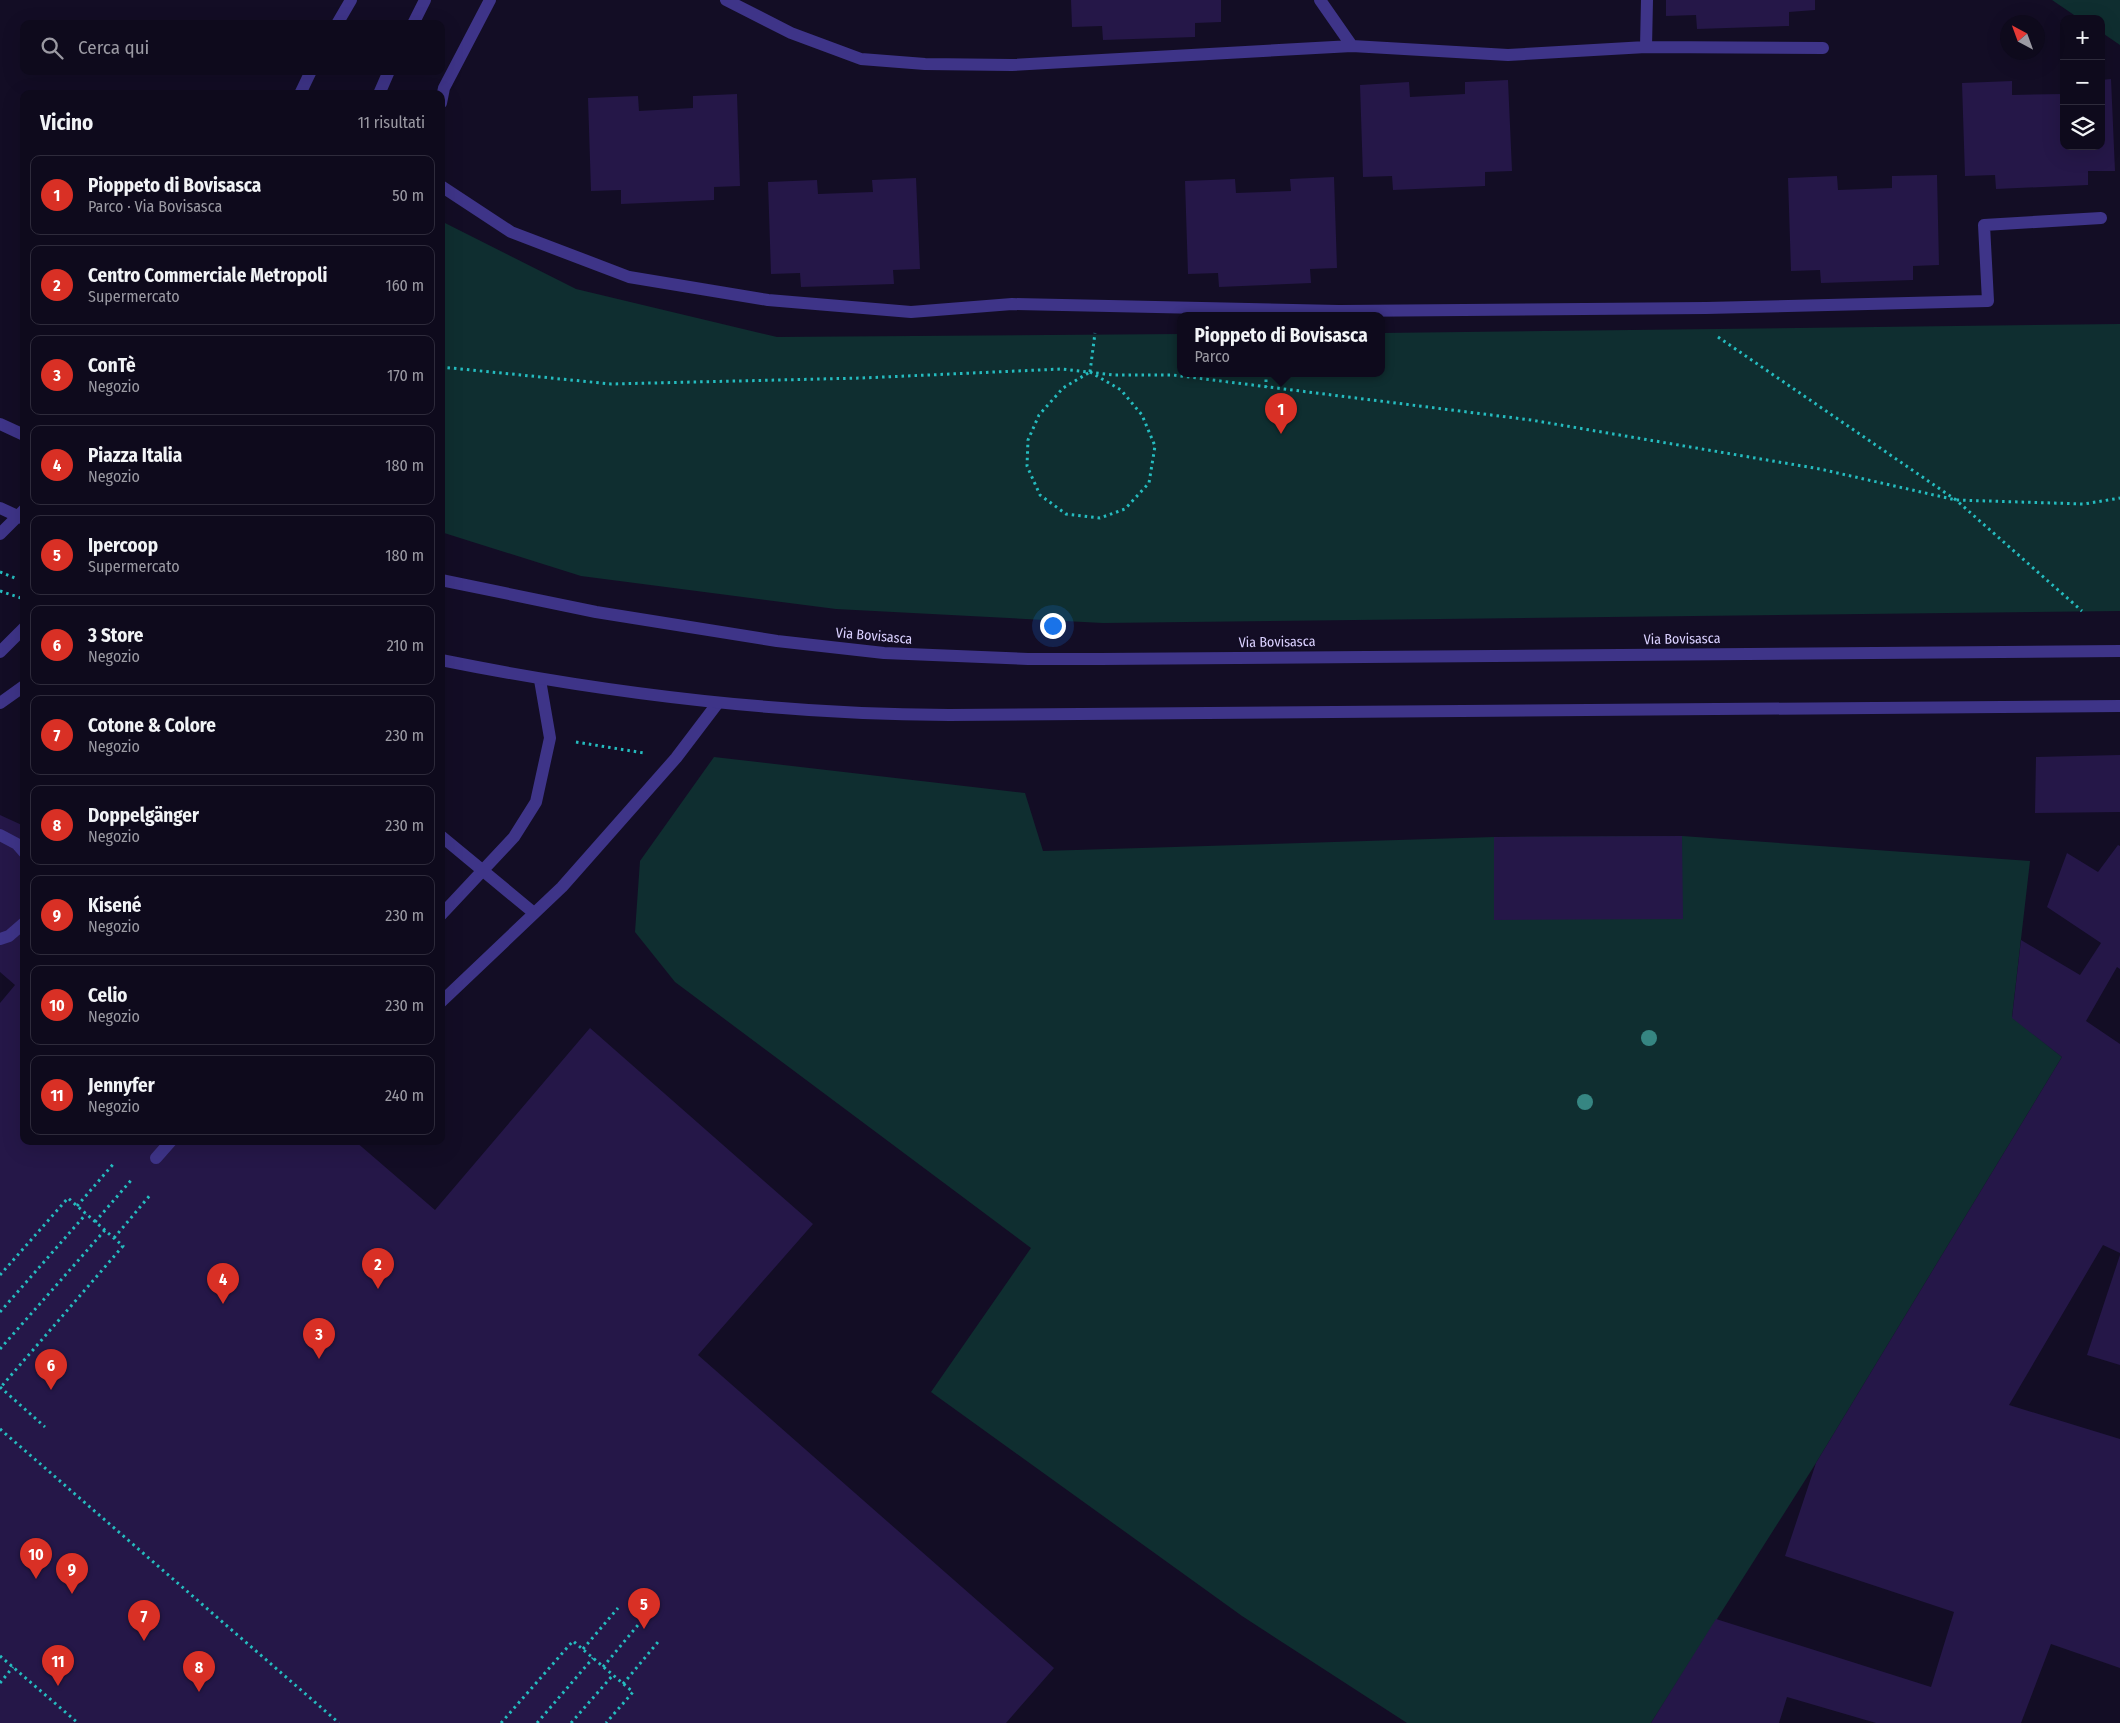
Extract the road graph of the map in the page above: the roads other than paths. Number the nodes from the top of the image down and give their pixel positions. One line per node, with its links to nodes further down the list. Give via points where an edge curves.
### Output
1 (351, 0): 7 (street)
2 (425, 0): 8 (street)
3 (490, 0): 16 (street)
4 (726, 0): 9 (street, via 791,33 862,59 916,63 1012,65)
5 (1320, 0): 9 (street)
6 (1647, 0): 10 (street)
7 (339, 20)
8 (415, 20)
9 (1352, 46): 10 (street, via 1508,56)
10 (1646, 47): 11 (street)
11 (1823, 48)
12 (309, 75): 14 (street)
13 (388, 75): 15 (street)
14 (302, 90)
15 (381, 90)
16 (444, 90)
17 (445, 189): 18 (street, via 511,232 629,277 768,300 911,312 1012,304 1339,311 1706,308 1988,301 1984,225)
18 (2101, 218)
19 (0, 424): 20 (street)
20 (20, 432)
21 (0, 508): 22 (street)
22 (20, 514)
23 (20, 517): 24 (street)
24 (0, 534)
25 (445, 576): 27 (street)
26 (445, 581): 27 (street, Via Bovisasca)
27 (460, 585): 29 (street, Via Bovisasca, via 717,632 849,649 956,657 1100,659)
28 (20, 632): 30 (street)
29 (2120, 651)
30 (0, 652)
31 (445, 661): 32 (street)
32 (540, 680): 35 (street); 40 (street, via 550,738 536,802 514,838)
33 (20, 689): 34 (street)
34 (0, 702)
35 (717, 704): 36 (street, via 826,713 949,716); 42 (street, via 676,758 562,887)
36 (2120, 706)
37 (0, 835): 39 (street)
38 (445, 839): 40 (street)
39 (20, 846)
40 (483, 871): 41 (street); 42 (street)
41 (445, 911)
42 (534, 913): 46 (street)
43 (20, 926): 45 (street)
44 (20, 933): 45 (street)
45 (5, 938)
46 (445, 998)
47 (167, 1145): 48 (street)
48 (156, 1158)

